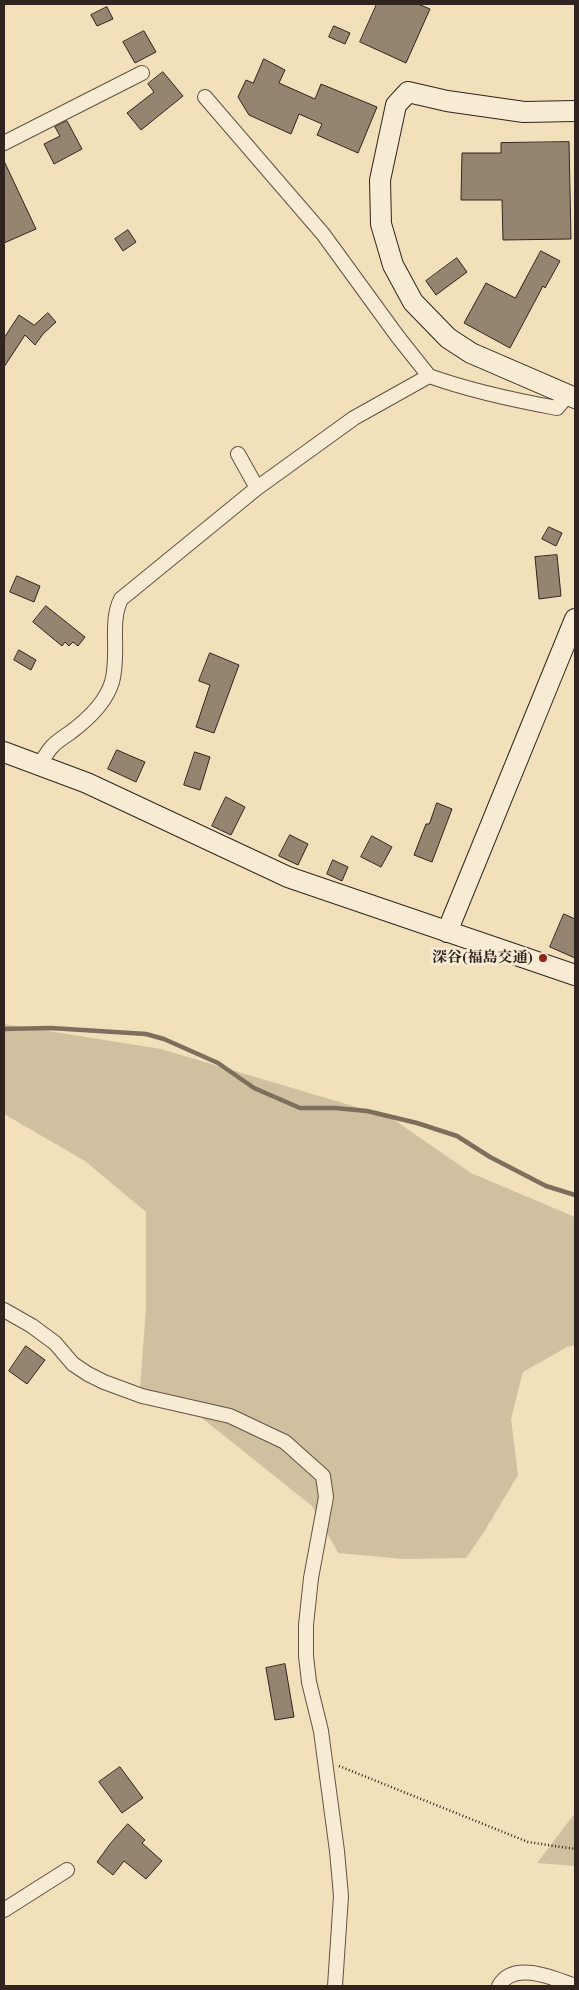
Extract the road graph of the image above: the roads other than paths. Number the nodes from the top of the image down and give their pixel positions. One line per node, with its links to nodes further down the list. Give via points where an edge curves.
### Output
1 (142, 72): 4 (street)
2 (205, 96): 5 (street, via 323,234)
3 (575, 111): 6 (street, via 524,112 408,92 396,106 380,180 381,224 393,265 414,302 448,338 471,354)
4 (4, 143)
5 (429, 376): 6 (street, via 462,388 557,408); 8 (street, via 354,418)
6 (572, 397)
7 (238, 454): 8 (street)
8 (256, 488): 11 (street, via 121,599 116,608 117,651 112,683 99,706 82,725 51,748)
9 (575, 619): 12 (street)
10 (4, 752): 11 (street)
11 (39, 765): 12 (street, via 288,877)
12 (448, 932): 13 (street)
13 (575, 975)
14 (4, 1310): 17 (street, via 55,1343 72,1364 88,1374 142,1396 230,1416 285,1442 323,1476 326,1497 306,1625 309,1682 321,1731 341,1896)
15 (67, 1870): 16 (street)
16 (4, 1910)
17 (335, 1986)
18 (499, 1986): 19 (street, via 503,1979 515,1973 545,1976)
19 (575, 1986)

